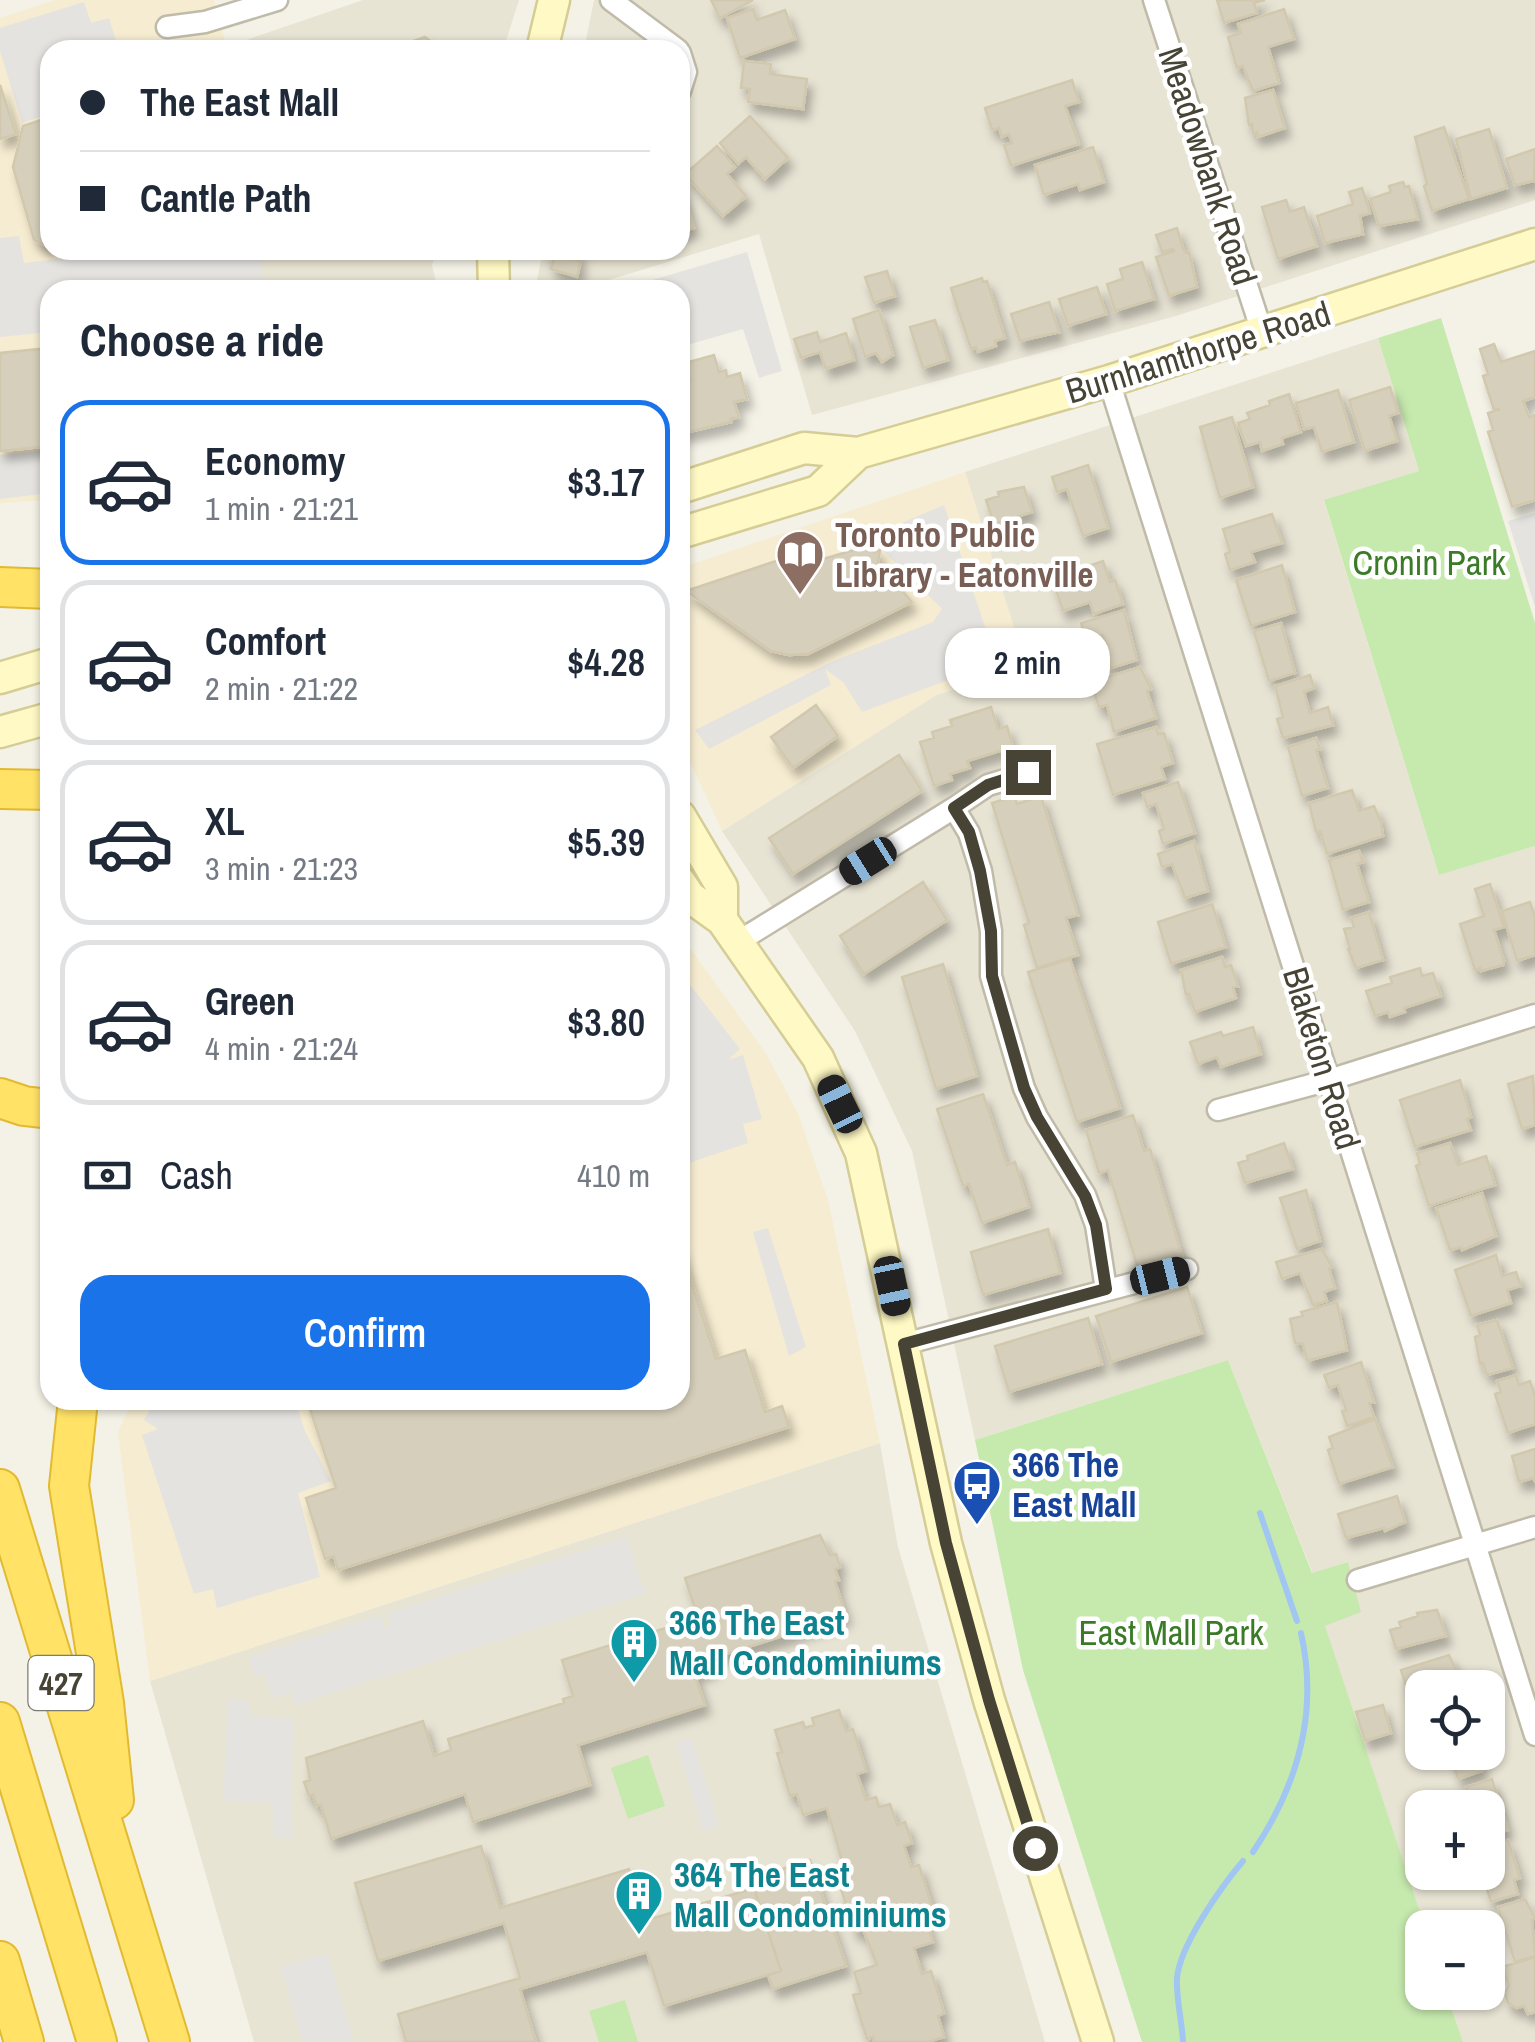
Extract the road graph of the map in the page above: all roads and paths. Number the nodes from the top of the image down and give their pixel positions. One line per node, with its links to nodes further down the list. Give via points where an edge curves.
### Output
1 (277, 0): 5 (street)
2 (554, 0): 6 (main road)
3 (610, 0): 7 (street)
4 (1154, 0): 9 (street, Meadowbank Road)
5 (168, 27)
6 (544, 40)
7 (664, 40)
8 (1535, 244): 9 (main road, Burnhamthorpe Road)
9 (1262, 332): 10 (main road, Burnhamthorpe Road)
10 (1110, 382): 11 (main road, Burnhamthorpe Road); 28 (street, Blaketon Road)
11 (858, 452): 12 (main road, Burnhamthorpe Road, via 804,448); 13 (main road, Burnhamthorpe Road, via 818,491)
12 (690, 485)
13 (690, 529)
14 (0, 587): 15 (highway)
15 (40, 589)
16 (40, 666): 17 (main road)
17 (0, 678)
18 (40, 721): 19 (main road)
19 (0, 732)
20 (1028, 772): 23 (street, via 988,785)
21 (0, 789): 22 (highway)
22 (40, 790)
23 (954, 808): 26 (street); 33 (street, via 980,871 992,976 1024,1088 1085,1196)
24 (690, 833): 26 (main road, via 722,888)
25 (690, 897): 26 (main road)
26 (729, 932): 34 (main road, via 818,1058 854,1132)
27 (1535, 1015): 28 (street)
28 (1329, 1080): 31 (street); 38 (street, Blaketon Road)
29 (0, 1098): 30 (highway)
30 (40, 1108)
31 (1218, 1110)
32 (1186, 1269): 33 (street)
33 (1106, 1289): 34 (street)
34 (904, 1344): 47 (main road, via 958,1590)
35 (77, 1410): 42 (highway, via 69,1486 104,1703)
36 (0, 1488): 42 (highway, 427)
37 (1535, 1527): 38 (street)
38 (1474, 1546): 39 (street); 41 (street, Blaketon Road)
39 (1358, 1580)
40 (0, 1722): 45 (highway, 427)
41 (1535, 1735)
42 (121, 1877): 46 (highway, 427)
43 (0, 1961): 44 (highway)
44 (24, 2042)
45 (97, 2042)
46 (170, 2042)
47 (1098, 2042)

